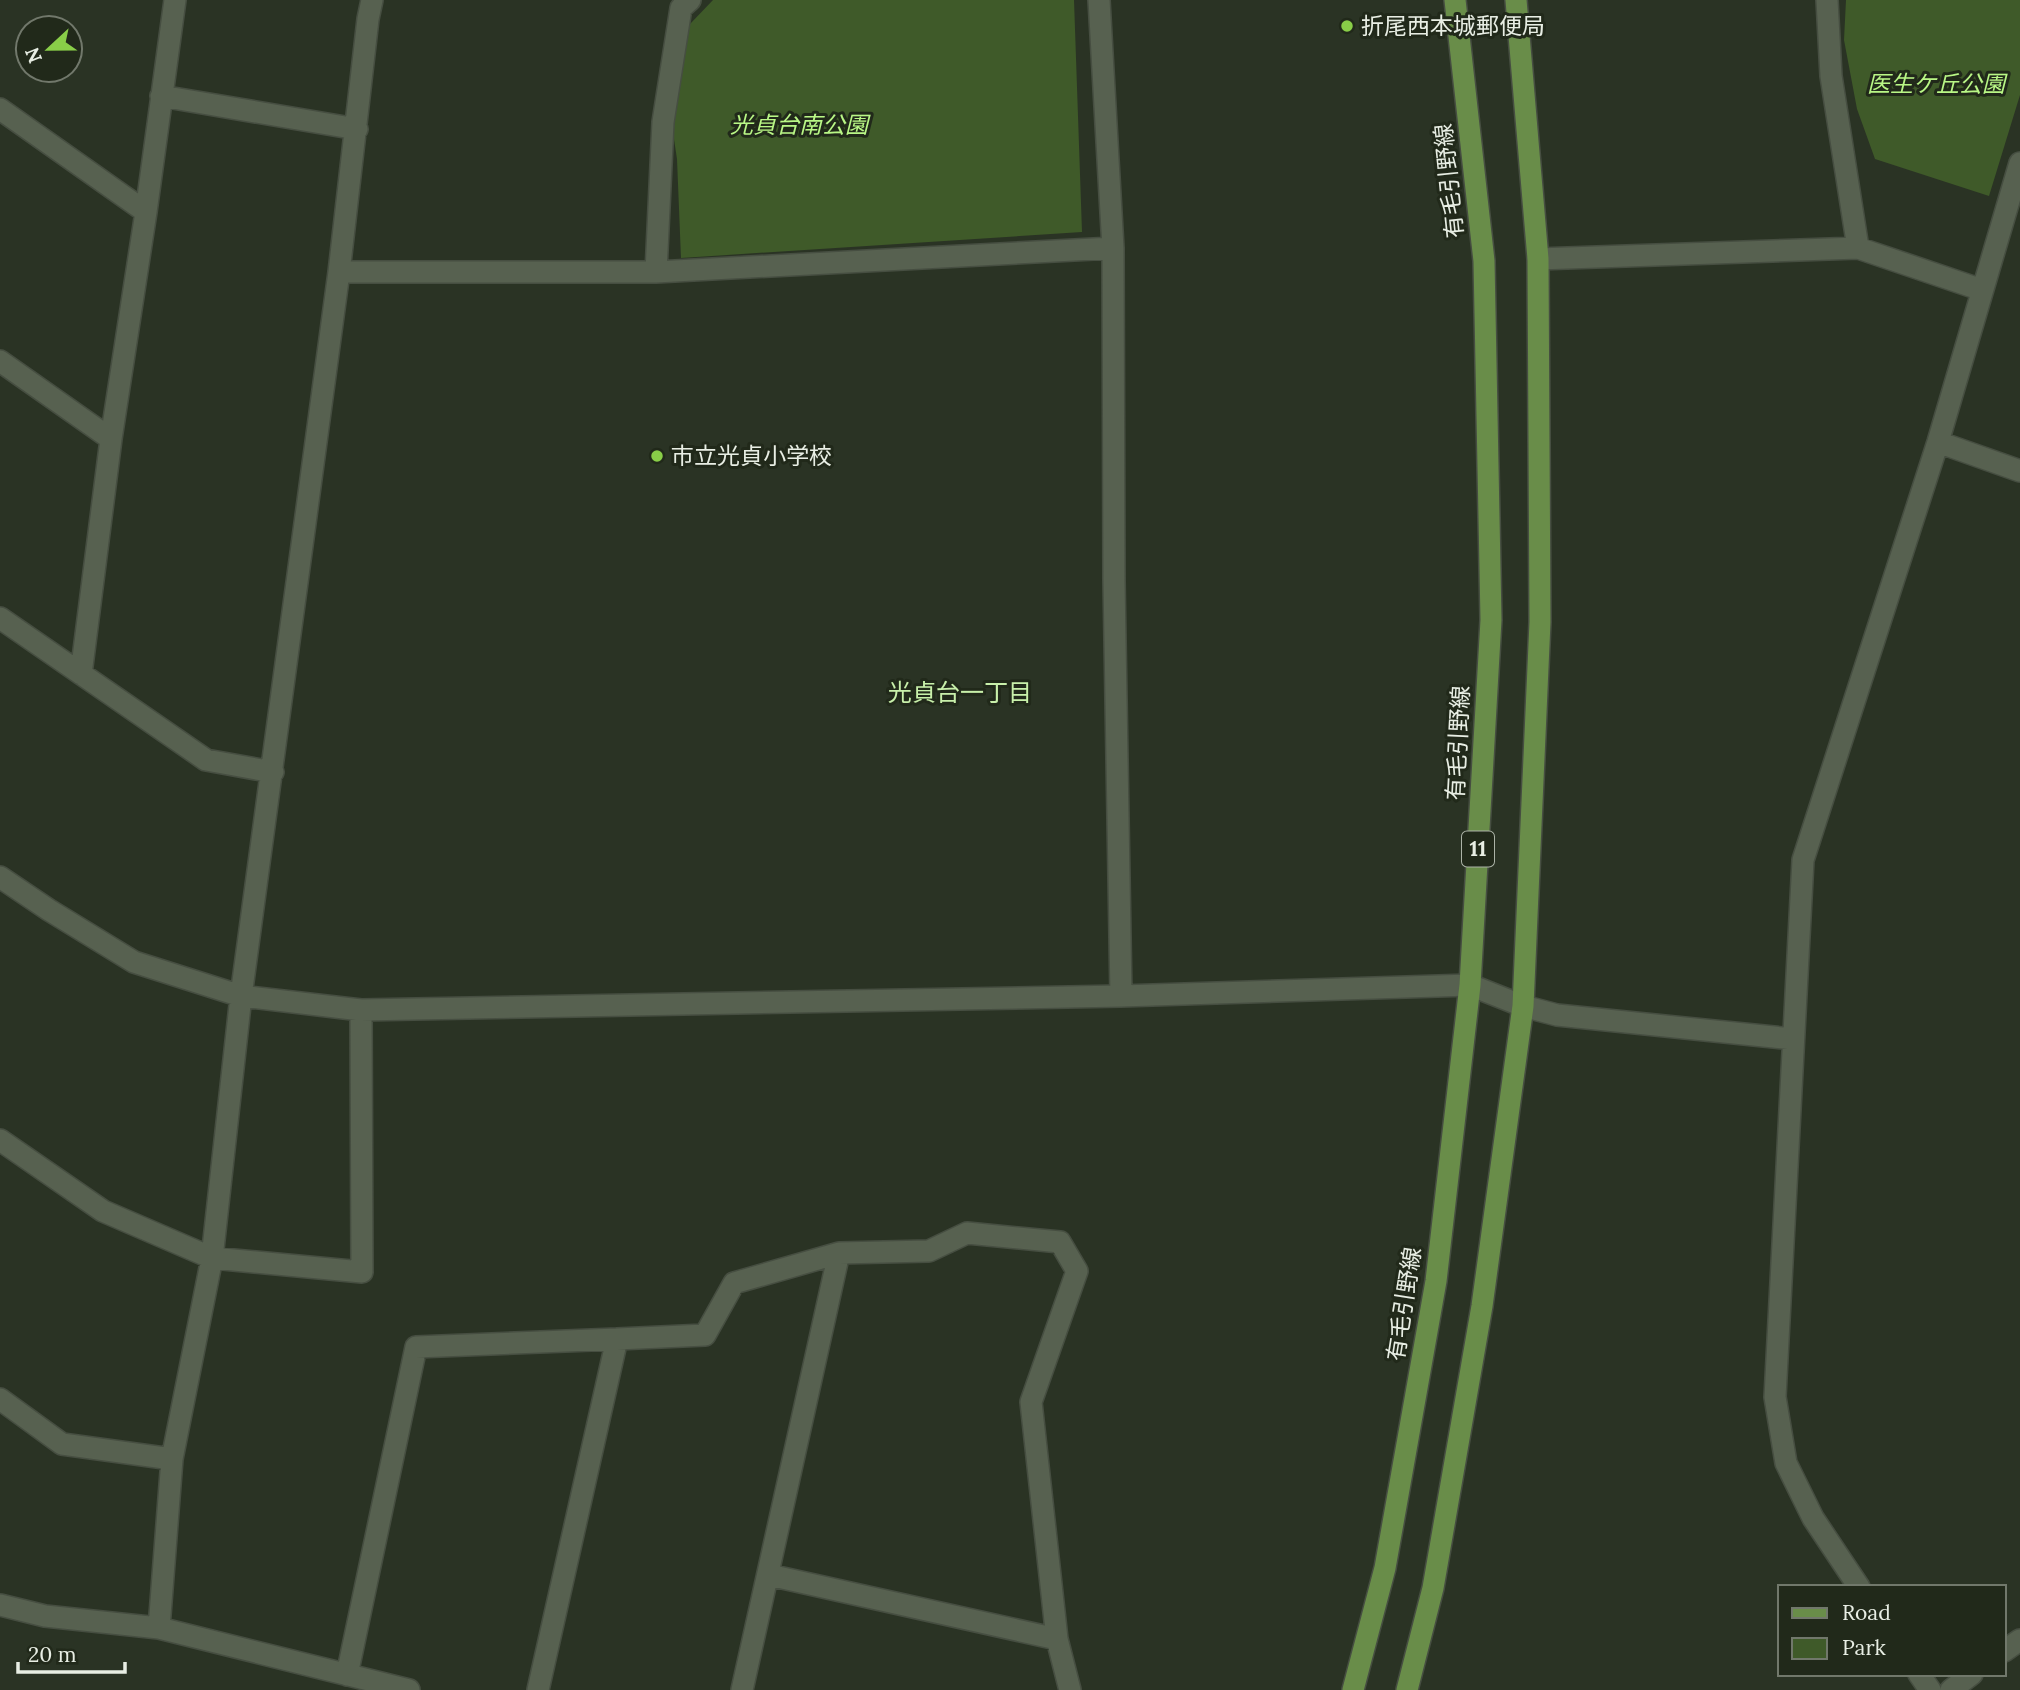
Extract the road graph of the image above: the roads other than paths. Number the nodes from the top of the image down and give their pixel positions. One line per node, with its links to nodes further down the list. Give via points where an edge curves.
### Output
1 (175, 0): 8 (street)
2 (372, 0): 10 (street)
3 (690, 0): 17 (street, via 681,8 663,122)
4 (1099, 0): 13 (street)
5 (1455, 0): 27 (main road, 有毛引野線 / 11, via 1484,261 1490,607)
6 (1516, 0): 15 (main road)
7 (1827, 0): 14 (street, via 1831,76)
8 (161, 96): 10 (street); 12 (street)
9 (0, 109): 12 (street)
10 (357, 129): 16 (street)
11 (2020, 163): 18 (street)
12 (146, 212): 20 (street)
13 (1113, 248): 17 (street); 29 (street)
14 (1858, 248): 15 (street); 18 (street)
15 (1538, 258): 30 (main road, via 1540,622)
16 (339, 272): 17 (street); 25 (street)
17 (656, 272)
18 (1982, 290): 21 (street)
19 (0, 361): 20 (street)
20 (111, 439): 24 (street)
21 (1938, 442): 22 (street); 32 (street, via 1804,860)
22 (2020, 471)
23 (0, 618): 24 (street)
24 (81, 674): 25 (street, via 206,760)
25 (273, 772): 28 (street)
26 (0, 877): 28 (street, via 134,962)
27 (1470, 985): 29 (street); 30 (street); 50 (main road, 有毛引野線 / 11, via 1436,1281 1385,1568)
28 (241, 996): 31 (street); 35 (street)
29 (1121, 996): 31 (street)
30 (1523, 1006): 32 (street, via 1557,1015); 51 (main road, via 1480,1319 1433,1588)
31 (361, 1010): 35 (street, via 362,1272)
32 (1793, 1039): 40 (street, via 1775,1397 1786,1463 1813,1518)
33 (0, 1140): 35 (street, via 103,1211)
34 (839, 1253): 36 (street, via 734,1283 705,1335); 39 (street); 43 (street, via 929,1251 967,1233 1060,1242 1077,1271 1031,1402)
35 (212, 1258): 38 (street)
36 (617, 1339): 44 (street, via 416,1347); 47 (street)
37 (0, 1399): 38 (street, via 62,1444)
38 (172, 1459): 42 (street)
39 (769, 1575): 43 (street); 48 (street)
40 (1858, 1585)
41 (0, 1605): 42 (street, via 45,1616)
42 (159, 1628): 44 (street)
43 (1057, 1639): 49 (street)
44 (347, 1675): 46 (street)
45 (1969, 1676): 52 (street)
46 (409, 1690)
47 (538, 1690)
48 (742, 1690)
49 (1070, 1690)
50 (1353, 1690)
51 (1407, 1690)
52 (1951, 1690)

